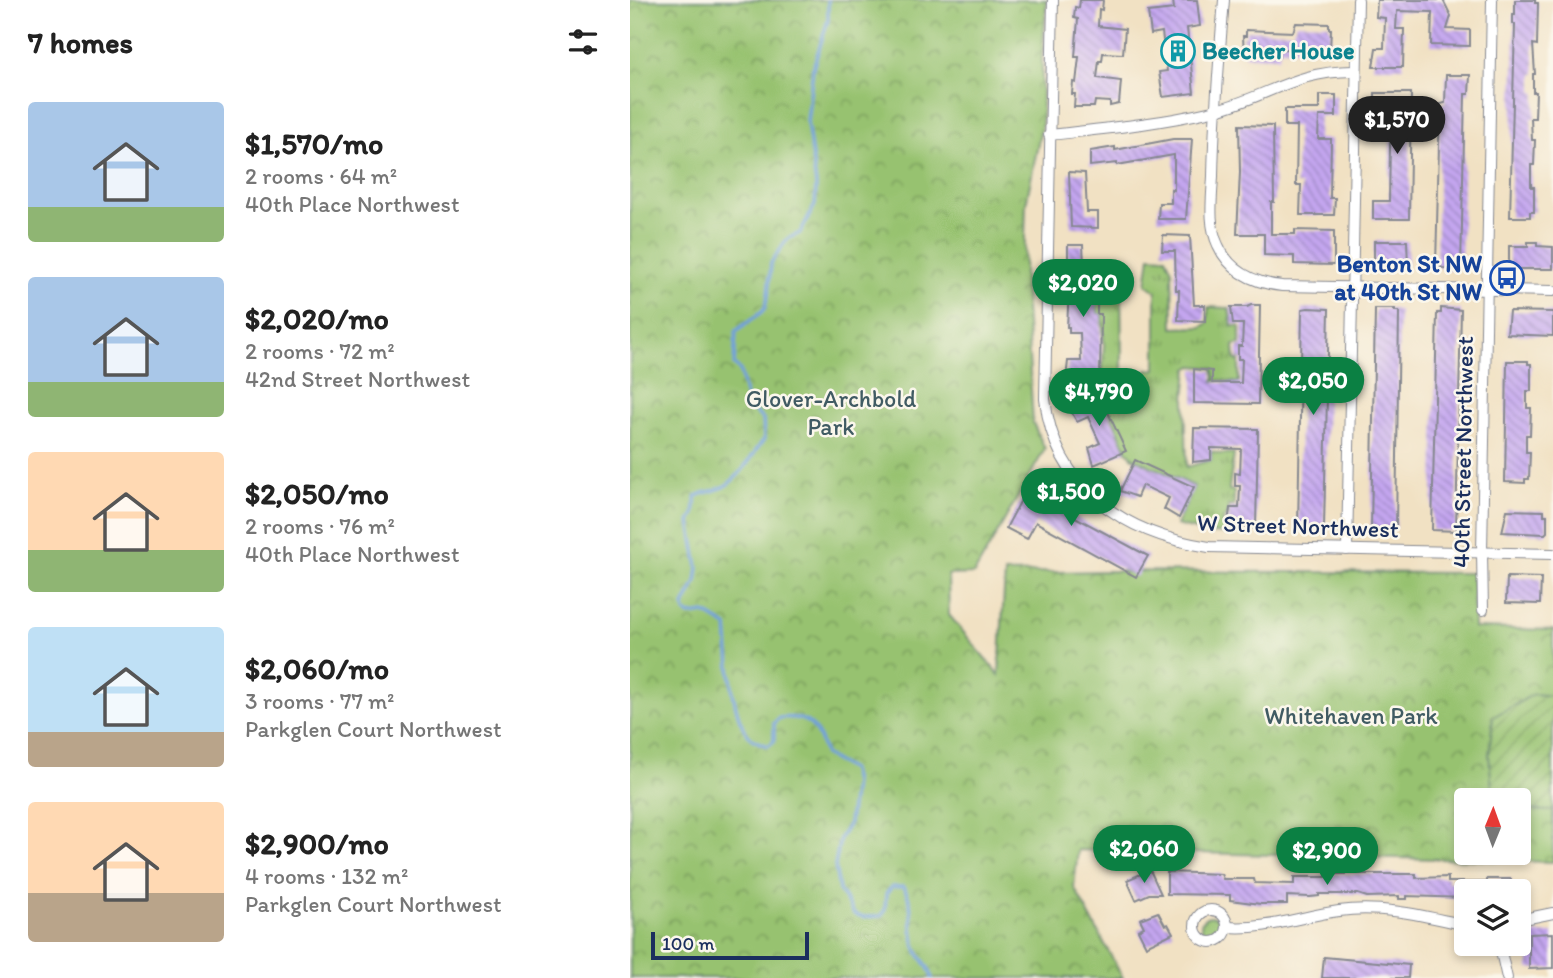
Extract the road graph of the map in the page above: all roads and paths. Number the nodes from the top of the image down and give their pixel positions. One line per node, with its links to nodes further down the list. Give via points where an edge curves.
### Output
1 (1053, 0): 7 (street, W Street Northwest)
2 (1224, 0): 6 (street)
3 (1357, 0): 5 (street)
4 (1492, 0): 9 (street, 40th Street Northwest)
5 (1356, 71): 6 (street, via 1300,78); 8 (street)
6 (1214, 111): 7 (street); 8 (street, via 1212,215 1223,255 1252,279 1282,286)
7 (1049, 135): 11 (street, W Street Northwest, via 1045,399 1068,466 1106,508 1164,537 1220,548)
8 (1352, 287): 9 (street); 11 (street)
9 (1487, 289): 10 (street); 12 (street, 40th Street Northwest)
10 (1553, 291)
11 (1347, 550): 12 (street, W Street Northwest)
12 (1482, 552): 13 (street, W Street Northwest); 14 (street, 40th Street Northwest)
13 (1553, 554)
14 (1483, 610)
15 (1553, 913): 16 (street)
16 (1531, 918)
17 (1454, 923): 18 (street, via 1406,912 1364,909 1270,926)
18 (1228, 927)
19 (1502, 956): 20 (street)
20 (1507, 978)

